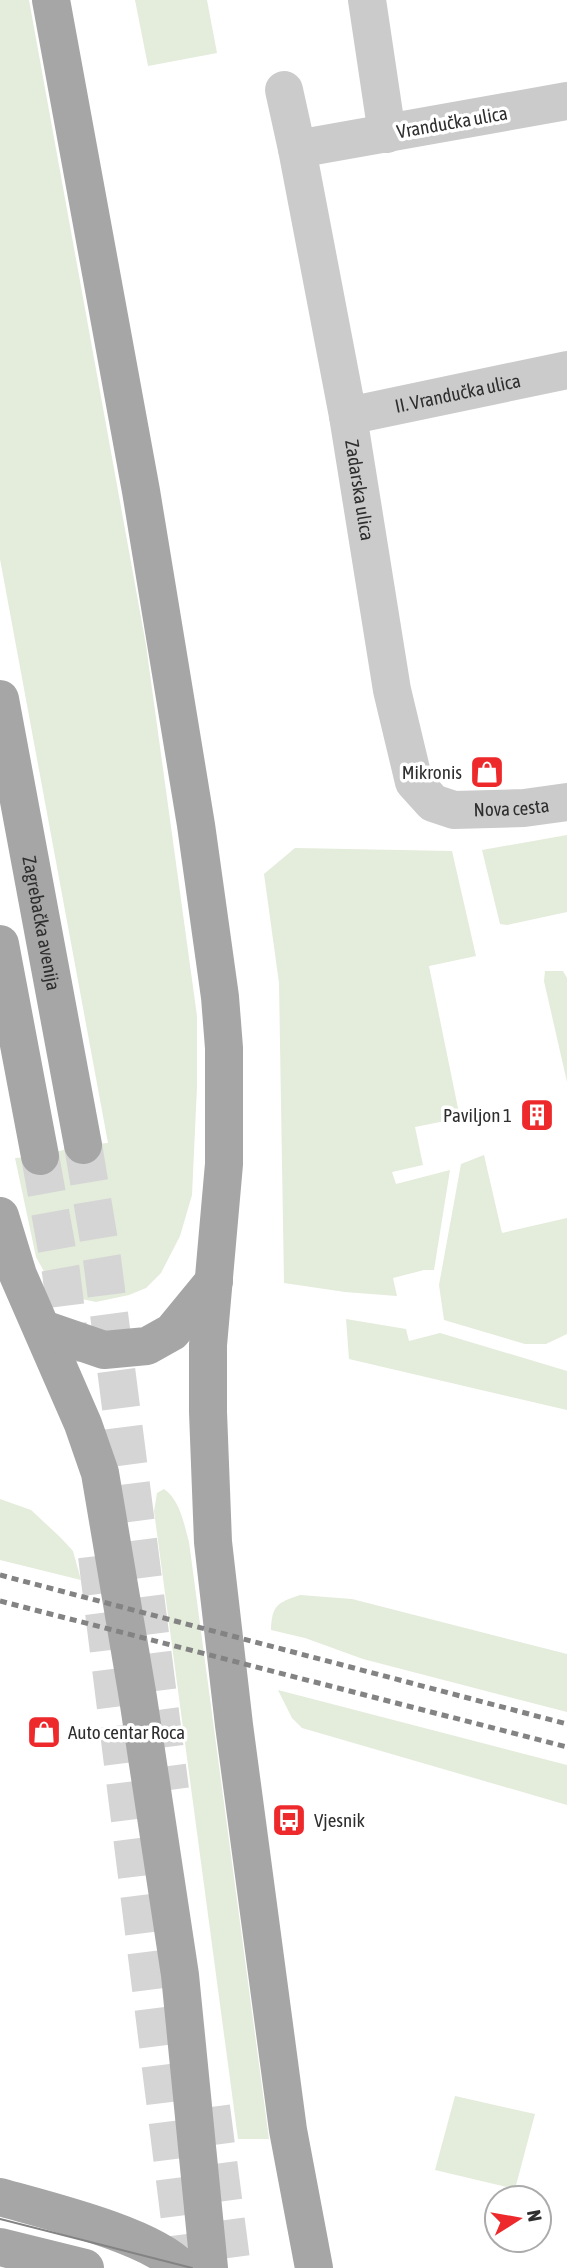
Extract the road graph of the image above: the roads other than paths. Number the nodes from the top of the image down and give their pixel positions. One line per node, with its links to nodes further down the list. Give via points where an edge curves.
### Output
1 (51, 0): 16 (main road, via 141,491 220,997 224,1139)
2 (367, 0): 5 (street, Vrandučka ulica)
3 (284, 90): 6 (street, Zadarska ulica)
4 (567, 101): 5 (street, Vrandučka ulica)
5 (387, 134): 6 (street)
6 (297, 149): 8 (street, Zadarska ulica)
7 (567, 370): 8 (street, II. Vrandučka ulica)
8 (348, 416): 11 (street, Zadarska ulica, via 390,678 414,782 433,803)
9 (0, 699): 13 (main road, Zagrebačka avenija)
10 (567, 802): 11 (street, Nova cesta)
11 (454, 810)
12 (0, 944): 14 (main road)
13 (83, 1145)
14 (40, 1156)
15 (0, 1216): 17 (main road, via 18,1275)
16 (214, 1281): 17 (main road, via 172,1332 147,1346 104,1350); 23 (main road, via 208,1412 215,1568 288,2130)
17 (43, 1329): 22 (main road, via 92,1447 107,1509 180,1975)
18 (0, 2197): 21 (main road, via 127,2237)
19 (0, 2246): 20 (main road)
20 (85, 2268)
21 (180, 2268)
22 (209, 2268)
23 (314, 2268)

